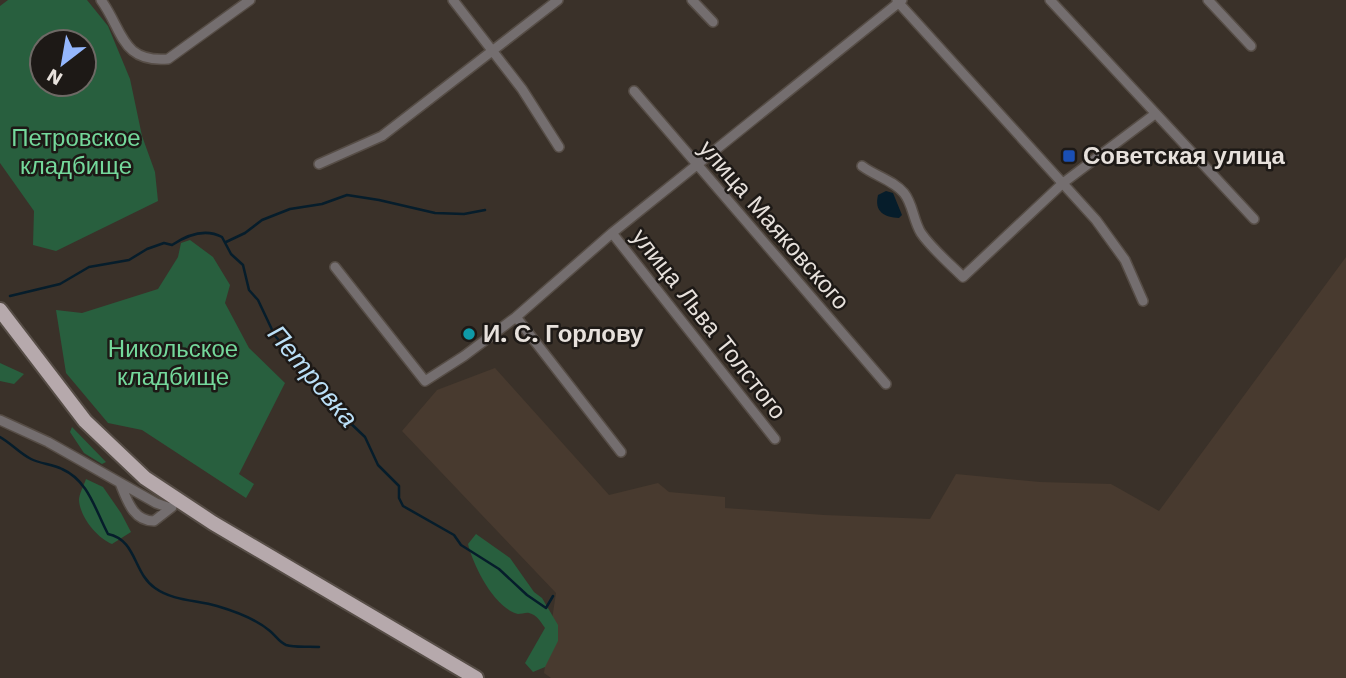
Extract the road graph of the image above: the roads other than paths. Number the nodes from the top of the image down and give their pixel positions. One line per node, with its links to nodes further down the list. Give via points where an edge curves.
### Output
1 (101, 0): 2 (street, via 130,50 154,60 168,59)
2 (250, 0)
3 (453, 0): 11 (street)
4 (558, 0): 11 (street)
5 (692, 0): 9 (street)
6 (1050, 0): 13 (street)
7 (1208, 0): 10 (street)
8 (899, 1): 16 (street); 18 (street)
9 (713, 22)
10 (1251, 46)
11 (491, 50): 14 (street); 15 (street, via 382,136)
12 (634, 91): 16 (street, улица Маяковского)
13 (1156, 114): 18 (street); 19 (street)
14 (559, 146)
15 (319, 164)
16 (696, 164): 20 (street); 25 (street, улица Маяковского)
17 (862, 166): 18 (street, via 904,193 919,230 962,277)
18 (1063, 183): 22 (street, via 1125,260)
19 (1254, 219)
20 (612, 233): 24 (street); 27 (street, улица Льва Толстого)
21 (335, 267): 24 (street, via 425,381)
22 (1143, 301)
23 (0, 310): 30 (main road, via 85,421)
24 (516, 317): 28 (street)
25 (886, 384)
26 (0, 420): 29 (street)
27 (775, 439)
28 (621, 452)
29 (120, 483): 30 (street, via 156,503); 30 (street, via 141,519 154,521)
30 (173, 505): 31 (main road)
31 (475, 678)

